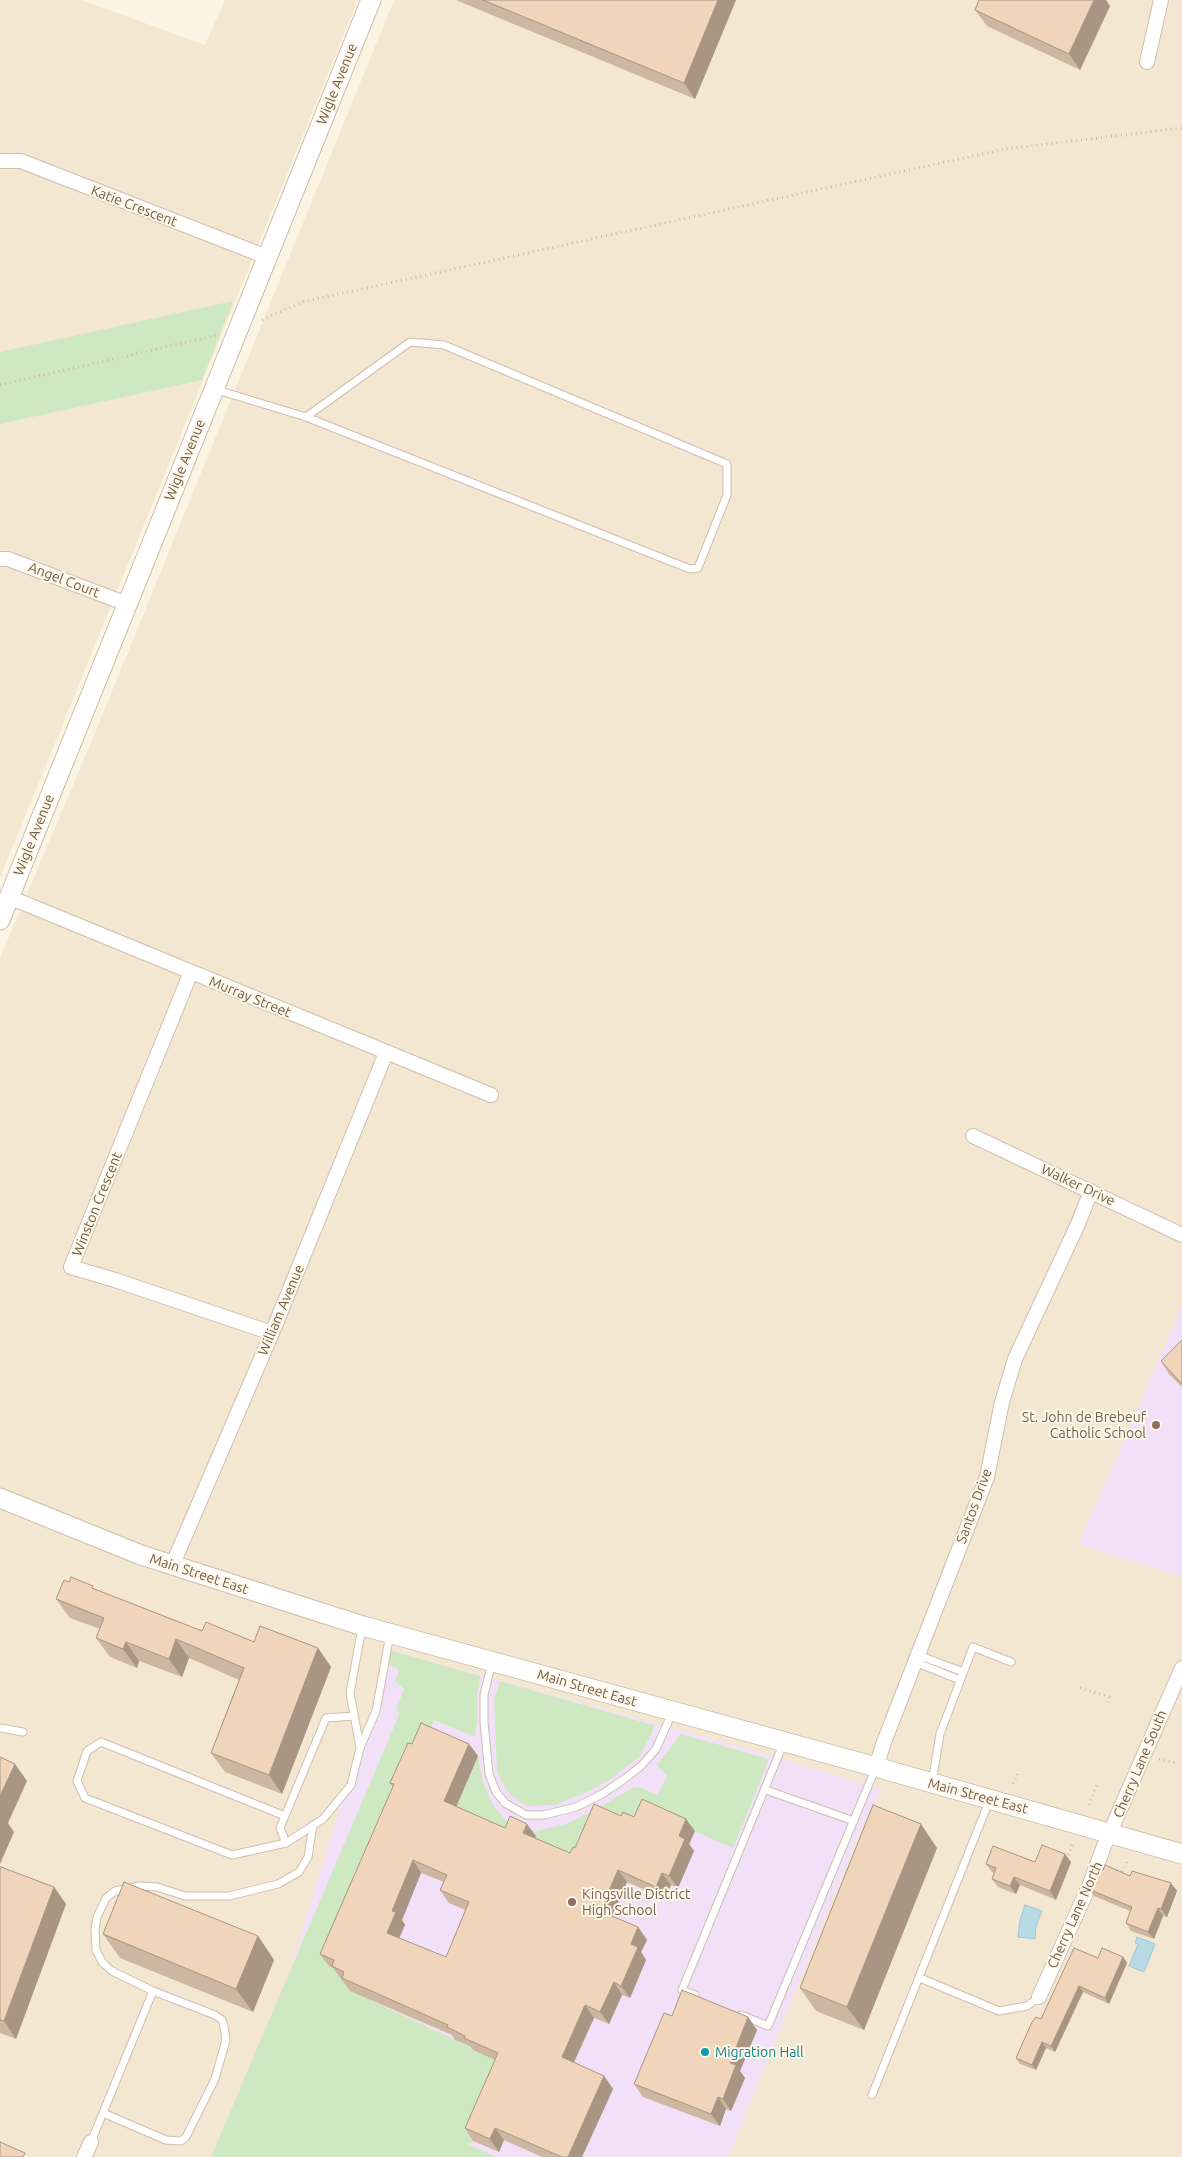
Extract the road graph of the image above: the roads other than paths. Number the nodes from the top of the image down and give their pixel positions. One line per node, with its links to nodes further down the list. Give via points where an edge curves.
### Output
1 (371, 0): 5 (main road, Wigle Avenue)
2 (1161, 0): 3 (street)
3 (1147, 62)
4 (0, 161): 5 (street, Katie Crescent, via 21,162)
5 (267, 257): 6 (main road, Wigle Avenue)
6 (214, 389): 7 (lane); 9 (main road, Wigle Avenue)
7 (306, 417): 7 (lane, via 690,569 698,568 727,495 727,464 444,345 410,342)
8 (0, 559): 9 (street, Angel Court, via 8,559)
9 (127, 604): 10 (main road, Wigle Avenue)
10 (9, 897): 11 (main road, Wigle Avenue); 12 (street, Murray Street)
11 (0, 920)
12 (191, 972): 13 (street, Murray Street); 18 (street, Winston Crescent, via 71,1267)
13 (386, 1053): 14 (street, Murray Street); 18 (street, William Avenue)
14 (491, 1095)
15 (973, 1136): 16 (street, Walker Drive)
16 (1091, 1191): 17 (street, Walker Drive); 23 (street, Santos Drive, via 1015,1359 986,1477)
17 (1182, 1235)
18 (272, 1333): 20 (street, William Avenue)
19 (0, 1498): 20 (main road, Main Street East)
20 (172, 1566): 21 (main road, Main Street East)
21 (362, 1626): 22 (main road, Main Street East); 30 (lane, via 350,1693)
22 (390, 1633): 24 (main road, Main Street East); 34 (lane, via 376,1711)
23 (917, 1658): 27 (lane); 28 (lane); 35 (street, Santos Drive)
24 (493, 1661): 29 (main road, Main Street East); 29 (lane, via 484,1695 489,1774 496,1792 505,1803 526,1815 544,1815 576,1807 623,1780 656,1750)
25 (1011, 1662): 27 (lane, via 973,1647)
26 (1182, 1668): 42 (street, Cherry Lane South)
27 (963, 1672): 28 (lane)
28 (960, 1680): 36 (lane, via 940,1734)
29 (672, 1712): 33 (main road, Main Street East)
30 (354, 1716): 34 (lane); 39 (lane, via 326,1718)
31 (0, 1728): 32 (lane)
32 (24, 1732)
33 (784, 1742): 35 (main road, Main Street East); 37 (lane)
34 (360, 1748): 41 (lane, via 351,1785 323,1819)
35 (876, 1767): 36 (main road, Main Street East); 40 (lane)
36 (932, 1783): 38 (main road, Main Street East)
37 (766, 1790): 40 (lane); 47 (lane, via 682,1990)
38 (990, 1799): 42 (main road, Main Street East); 45 (lane)
39 (285, 1816): 43 (lane, via 280,1828); 43 (lane, via 101,1742 87,1751 77,1781 85,1798 232,1855)
40 (854, 1821): 49 (lane, via 768,2026)
41 (313, 1825): 43 (lane); 46 (lane, via 308,1857 299,1872 278,1884 229,1896 185,1896 157,1887 140,1886 116,1891 106,1898 95,1929 94,1940 99,1956 112,1970)
42 (1110, 1833): 44 (main road, Main Street East); 48 (street, Cherry Lane North)
43 (286, 1843)
44 (1182, 1854)
45 (920, 1978): 48 (lane, via 1000,2011 1027,2006); 50 (lane)
46 (153, 1991): 51 (lane); 51 (lane, via 222,2020 226,2040 215,2079 181,2141 166,2140)
47 (699, 1997)
48 (1039, 1997)
49 (733, 2011)
50 (872, 2094)
51 (103, 2113): 52 (lane)
52 (91, 2142): 53 (street)
53 (84, 2157)

